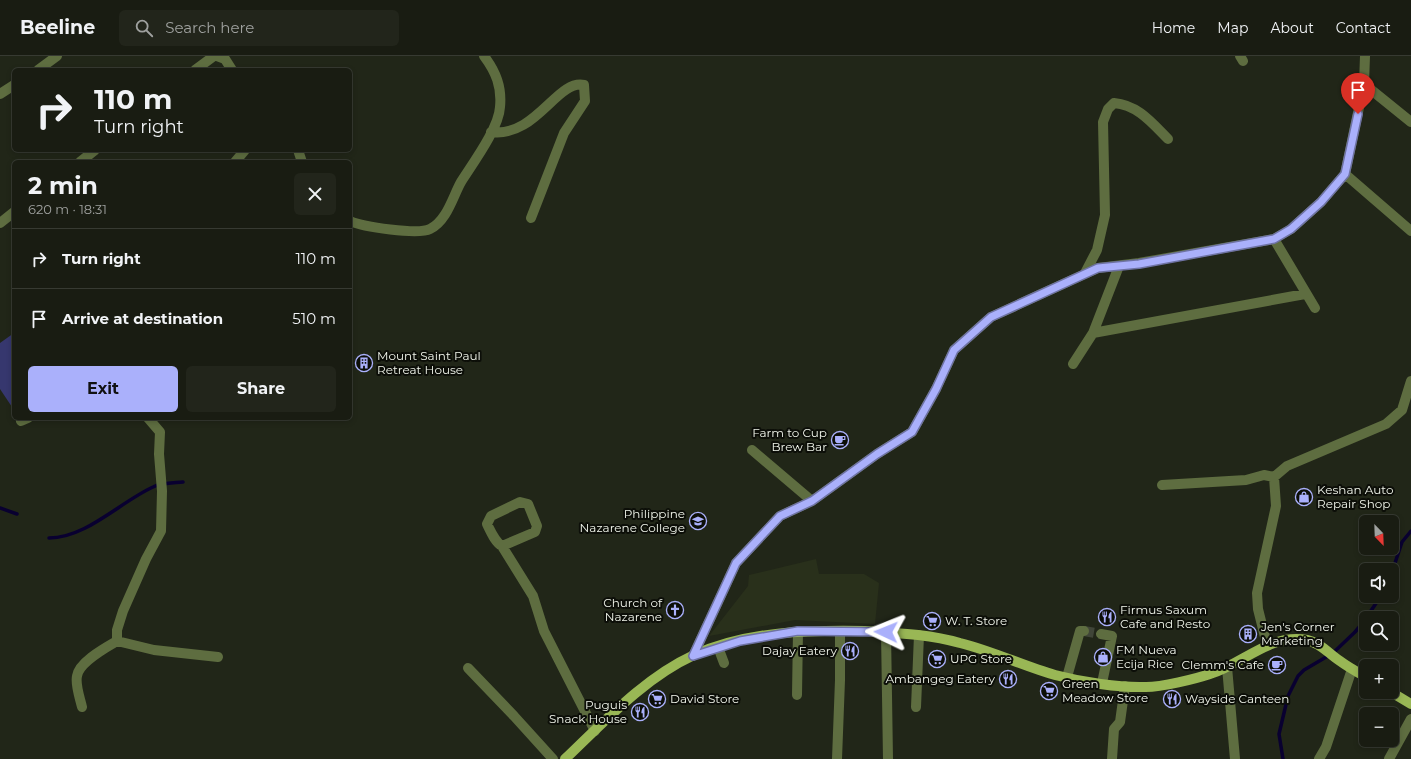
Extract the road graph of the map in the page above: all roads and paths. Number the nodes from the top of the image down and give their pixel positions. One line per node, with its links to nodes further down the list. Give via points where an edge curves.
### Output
1 (57, 56): 5 (street)
2 (216, 56): 6 (street); 7 (street, via 225,59)
3 (484, 56): 12 (street, via 494,70 500,90 500,108)
4 (1365, 56): 8 (street)
5 (41, 68)
6 (198, 68)
7 (231, 68)
8 (1364, 84): 11 (street); 18 (street)
9 (12, 86): 10 (street)
10 (0, 94)
11 (1411, 122)
12 (491, 132): 20 (street, via 502,133 520,128 568,88 578,83 584,85 585,101 564,133); 21 (street, via 436,226 429,230 408,232)
13 (1168, 139): 26 (street, via 1151,120 1125,104 1114,103 1108,109 1103,122 1105,215 1097,250)
14 (92, 152): 16 (street)
15 (243, 152): 17 (street)
16 (82, 160)
17 (236, 160)
18 (1345, 174): 23 (street); 24 (street, via 1321,202 1291,229)
19 (12, 214): 22 (street)
20 (531, 218)
21 (352, 221)
22 (0, 223)
23 (1411, 231)
24 (1274, 239): 25 (street); 27 (street)
25 (1119, 266): 26 (street); 29 (street)
26 (1085, 272): 36 (street, via 991,317 954,350 912,432)
27 (1305, 294): 28 (street); 29 (street)
28 (1315, 308)
29 (1093, 333): 30 (street)
30 (1072, 364)
31 (1411, 381): 34 (street, via 1402,410 1386,424 1287,466)
32 (150, 420): 44 (street, via 160,432 161,531 123,611 117,630)
33 (752, 450): 36 (street)
34 (1274, 477): 35 (street, via 1264,475 1246,480); 45 (street, via 1276,506 1257,592)
35 (1162, 485)
36 (812, 501): 47 (street, via 780,516 736,563)
37 (502, 546): 37 (street, via 498,544 487,524 491,516 520,502 528,504 537,526 535,532); 63 (street, via 532,596 544,632)
38 (798, 631): 39 (main road); 46 (main road); 57 (street)
39 (840, 631): 41 (main road); 66 (street)
40 (1084, 631): 54 (street, via 1080,631)
41 (886, 632): 43 (main road); 67 (street)
42 (1101, 634): 55 (street, via 1112,636)
43 (919, 635): 54 (main road, via 960,642); 61 (street)
44 (117, 641): 48 (street, via 154,650); 60 (street, via 87,661 79,671 77,682)
45 (1266, 645): 50 (main road); 52 (main road, via 1308,640 1321,646)
46 (718, 647): 47 (main road); 49 (street)
47 (693, 656): 63 (main road, via 640,690)
48 (218, 657)
49 (724, 663)
50 (1227, 667): 56 (main road, via 1211,674 1148,687); 69 (street)
51 (468, 668): 64 (street)
52 (1352, 669): 53 (main road); 70 (street, via 1326,747)
53 (1359, 673)
54 (1067, 677): 55 (main road)
55 (1102, 683): 56 (main road)
56 (1125, 686): 68 (street, via 1120,722 1114,729 1112,738)
57 (797, 695)
58 (1399, 697): 59 (main road)
59 (1411, 704)
60 (82, 707)
61 (916, 707)
62 (1411, 719): 71 (street)
63 (595, 731): 65 (main road)
64 (553, 759)
65 (565, 759)
66 (837, 759)
67 (888, 759)
68 (1112, 759)
69 (1235, 759)
70 (1319, 759)
71 (1389, 759)

